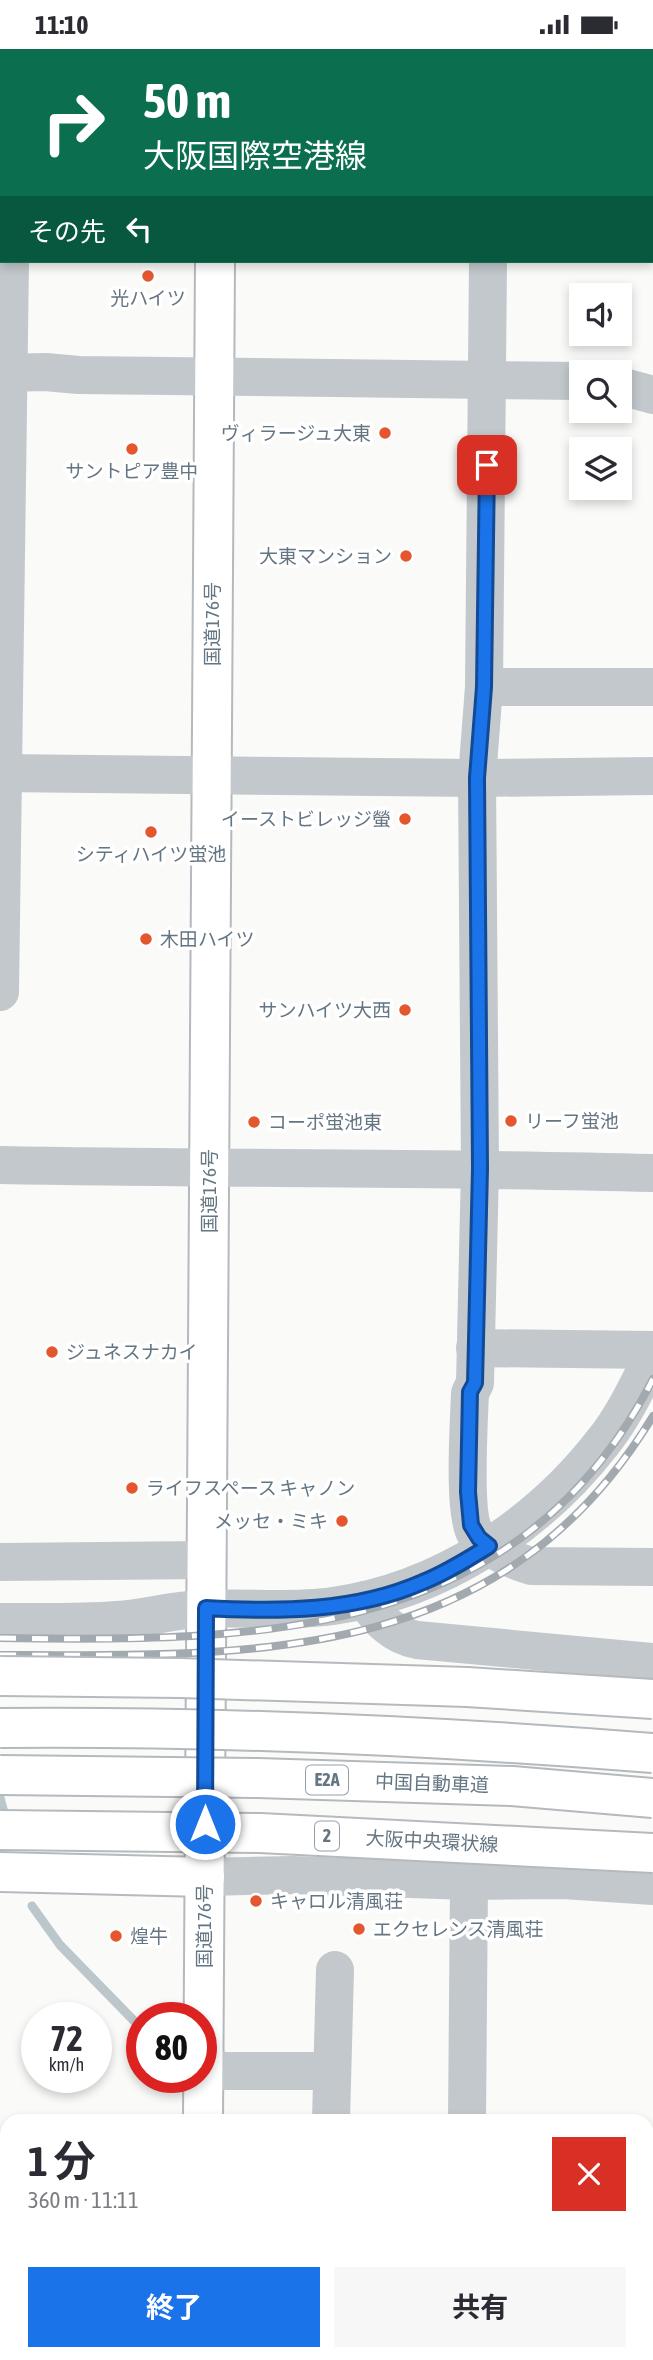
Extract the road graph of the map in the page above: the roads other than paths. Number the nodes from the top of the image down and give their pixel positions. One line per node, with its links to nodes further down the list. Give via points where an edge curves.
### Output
1 (10, 263): 4 (street)
2 (215, 263): 5 (main road, 国道176号)
3 (488, 263): 6 (street)
4 (4, 372): 5 (street); 10 (street)
5 (214, 376): 6 (street); 15 (main road, 国道176号)
6 (488, 381): 7 (street); 12 (street)
7 (569, 381)
8 (632, 389): 9 (street)
9 (653, 395)
10 (3, 527): 11 (street)
11 (2, 607): 14 (street)
12 (484, 687): 13 (street); 17 (street)
13 (653, 687)
14 (1, 773): 15 (street); 18 (street)
15 (211, 774): 17 (street); 21 (main road, 国道176号)
16 (653, 776): 17 (street)
17 (477, 778): 22 (street)
18 (0, 959): 19 (street)
19 (0, 992)
20 (0, 1165): 21 (street)
21 (209, 1168): 22 (street); 27 (main road, 国道176号)
22 (480, 1168): 23 (street); 24 (street)
23 (653, 1173)
24 (475, 1348): 25 (street); 26 (street, via 468,1492 471,1525)
25 (653, 1352): 26 (street, via 604,1442 551,1499)
26 (489, 1546): 29 (street, via 531,1566); 30 (street, via 423,1582)
27 (206, 1560): 28 (street); 31 (main road, 国道176号)
28 (0, 1562)
29 (653, 1567)
30 (365, 1600): 31 (street, via 312,1608); 33 (street, via 387,1626 406,1638)
31 (206, 1608): 32 (street, via 117,1620); 43 (main road, 国道176号)
32 (0, 1622)
33 (653, 1662)
34 (0, 1676): 35 (main road, bridge, via 467,1687)
35 (653, 1699)
36 (0, 1728): 37 (main road, bridge, via 259,1731 502,1741)
37 (653, 1753)
38 (0, 1775): 39 (main road, 中国自動車道 / E2A, bridge, via 499,1785)
39 (653, 1798)
40 (0, 1830): 41 (main road, 大阪中央環状線 / 2, bridge, via 260,1833)
41 (653, 1853)
42 (0, 1872): 43 (main road)
43 (205, 1877): 44 (street); 47 (main road, 国道176号)
44 (469, 1881): 45 (street, via 563,1880); 53 (street)
45 (653, 1886)
46 (335, 1970): 49 (street)
47 (204, 2002)
48 (217, 2069): 49 (street)
49 (332, 2071): 52 (street)
50 (203, 2093): 51 (main road, 国道176号)
51 (203, 2114)
52 (331, 2114)
53 (467, 2114)

